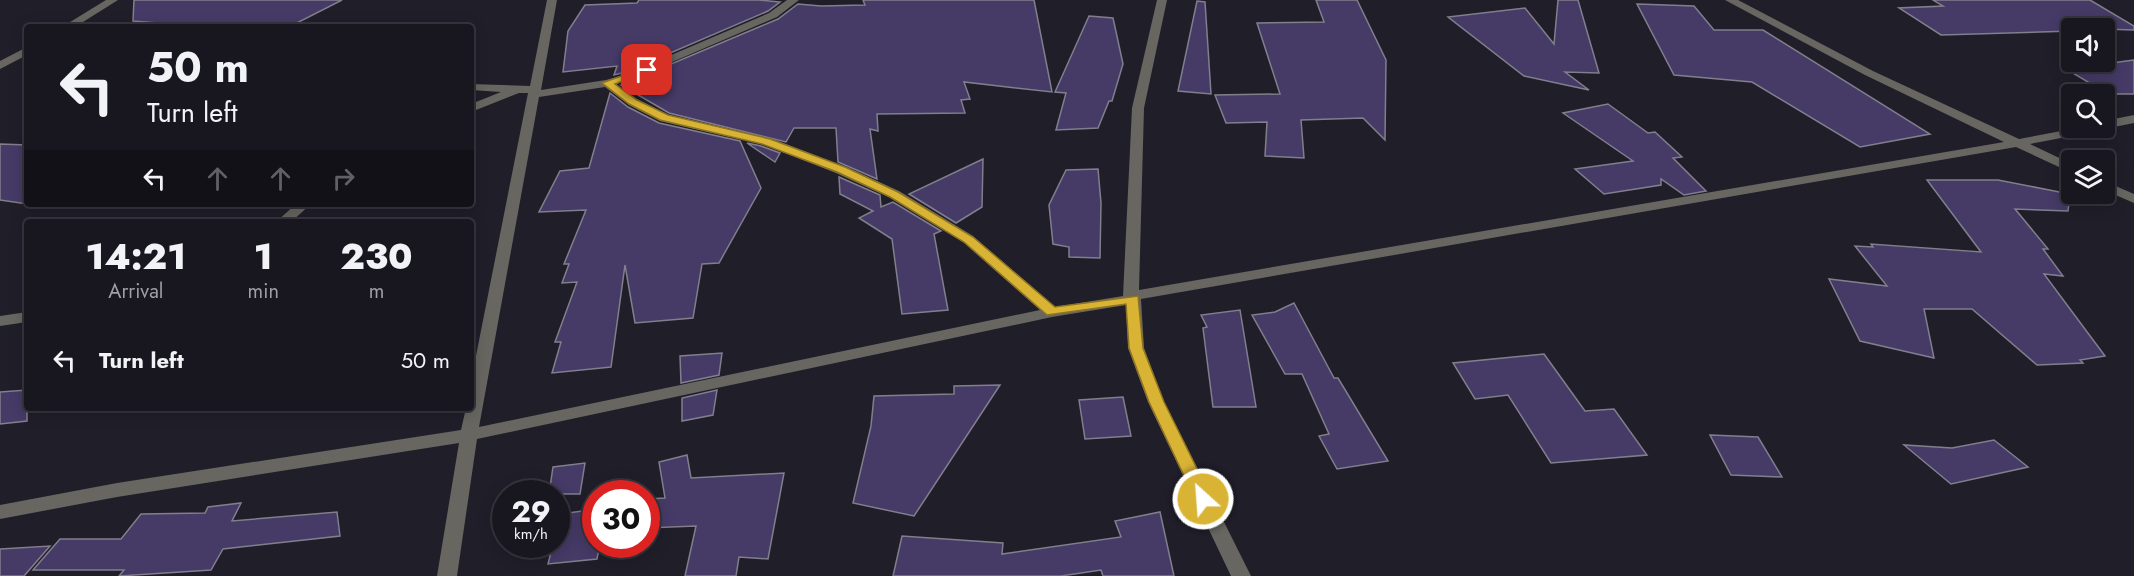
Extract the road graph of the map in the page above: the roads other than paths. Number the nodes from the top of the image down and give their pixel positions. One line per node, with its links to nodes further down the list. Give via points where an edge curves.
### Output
1 (113, 0): 6 (street)
2 (552, 0): 12 (street)
3 (794, 0): 9 (street, via 773,15 693,52)
4 (1162, 0): 23 (street, via 1138,108)
5 (1730, 0): 17 (street, via 1869,73)
6 (72, 24)
7 (24, 52): 8 (street)
8 (0, 66)
9 (607, 83): 12 (street); 24 (street, via 664,118 766,141 894,194 968,239)
10 (474, 87): 11 (street)
11 (519, 89): 12 (street); 13 (street)
12 (536, 92): 27 (street)
13 (474, 107)
14 (2134, 119): 15 (street)
15 (2115, 123)
16 (2061, 134): 17 (street)
17 (2018, 143): 18 (street); 23 (street)
18 (2061, 164)
19 (2115, 190): 20 (street)
20 (2134, 199)
21 (300, 207): 22 (street)
22 (286, 219)
23 (1132, 298): 24 (street); 32 (street, via 1136,348 1156,402)
24 (1052, 312): 29 (street)
25 (24, 317): 26 (street)
26 (0, 321)
27 (474, 409)
28 (474, 411): 29 (street)
29 (469, 435): 30 (street); 31 (street)
30 (0, 512)
31 (447, 576)
32 (1241, 576)

